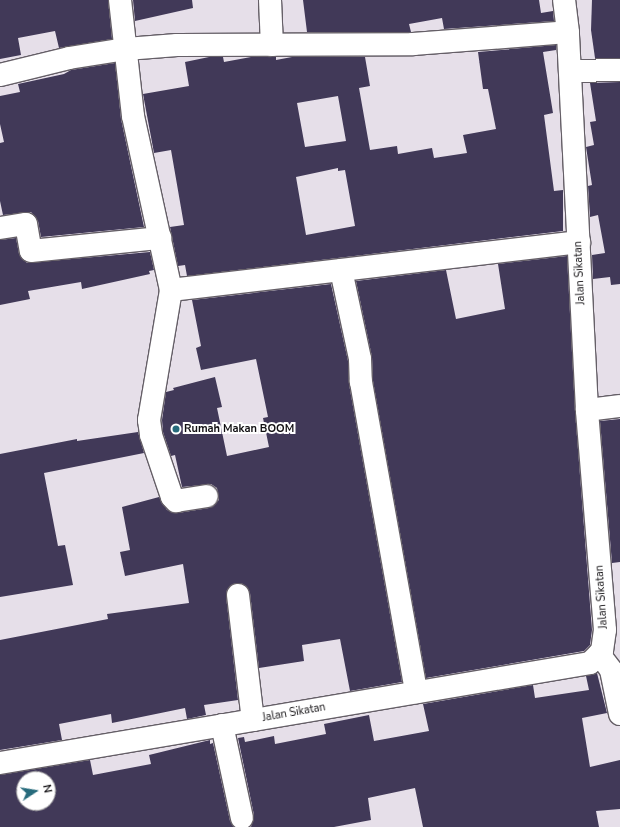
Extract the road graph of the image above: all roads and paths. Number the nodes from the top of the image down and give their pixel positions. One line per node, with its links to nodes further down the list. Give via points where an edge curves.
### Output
1 (120, 0): 6 (street)
2 (270, 0): 5 (street)
3 (564, 0): 4 (street, Jalan Sikatan)
4 (568, 32): 5 (street, via 413,44); 8 (street, Jalan Sikatan)
5 (272, 45): 6 (street, via 177,45)
6 (126, 49): 9 (street, via 69,58); 11 (street, via 133,116)
7 (620, 70): 8 (street)
8 (570, 71): 12 (street, Jalan Sikatan)
9 (0, 75)
10 (0, 228): 11 (street, via 26,224 31,251)
11 (160, 238): 14 (street)
12 (579, 242): 13 (street); 16 (street, Jalan Sikatan)
13 (341, 270): 14 (street); 20 (street, via 360,359 361,382)
14 (171, 290): 17 (street, via 149,420 151,435 172,497 176,501)
15 (620, 406): 16 (street)
16 (587, 410): 19 (street, Jalan Sikatan, via 605,630 602,651)
17 (207, 496)
18 (238, 595): 22 (street)
19 (599, 654): 20 (street, Jalan Sikatan, via 590,663); 21 (street, via 611,670)
20 (416, 692): 22 (street, Jalan Sikatan)
21 (620, 714)
22 (253, 720): 23 (street, Jalan Sikatan)
23 (222, 725): 24 (street, Jalan Sikatan); 25 (street)
24 (0, 763)
25 (242, 818)

